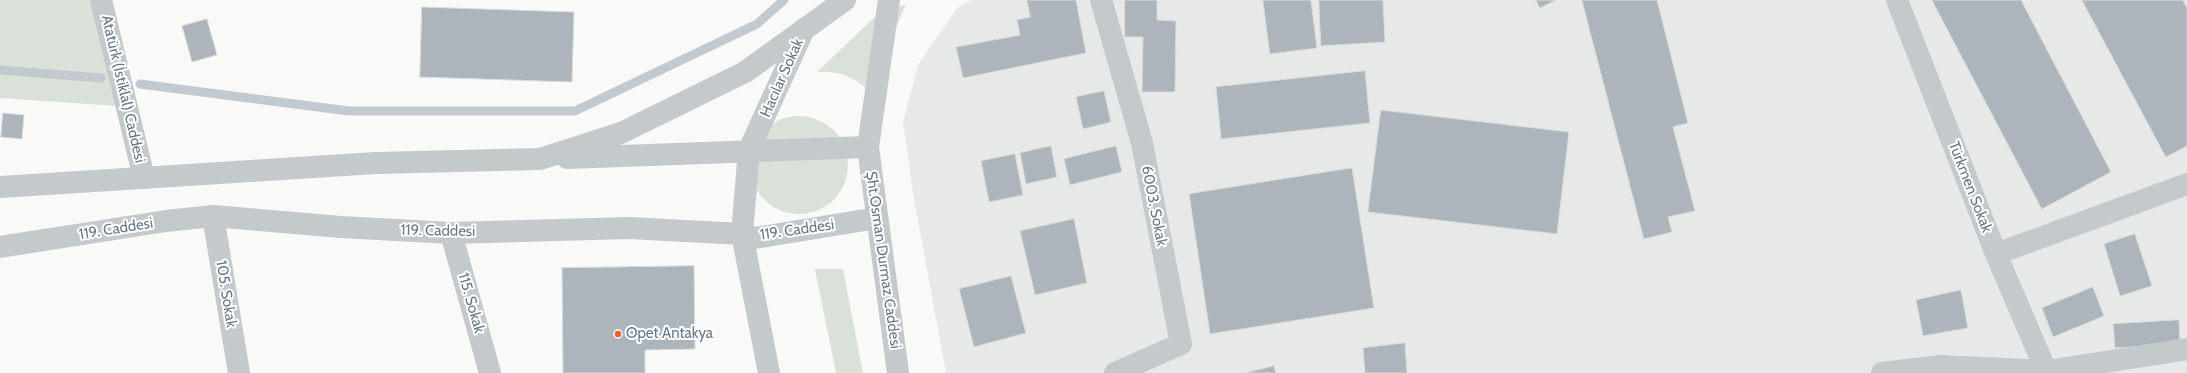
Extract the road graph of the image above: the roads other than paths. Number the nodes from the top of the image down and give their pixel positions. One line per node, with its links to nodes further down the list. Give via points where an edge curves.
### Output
1 (101, 0): 10 (street, Atatürk (İstiklal) Caddesi)
2 (845, 0): 6 (street, Hacılar Sokak)
3 (888, 0): 7 (street)
4 (1101, 0): 25 (street, 6003. Sokak, via 1142,143 1181,344)
5 (1897, 0): 18 (street, Türkmen Sokak)
6 (804, 28): 8 (street, Hacılar Sokak); 9 (street, via 738,75 621,133)
7 (868, 147): 8 (street); 14 (street, Şht.Osman Durmaz Caddesi)
8 (749, 150): 9 (street); 16 (street)
9 (540, 159): 10 (street, via 376,163)
10 (144, 178): 12 (street)
11 (2187, 184): 18 (street)
12 (0, 187)
13 (213, 216): 15 (street, 119. Caddesi); 17 (street, 119. Caddesi); 21 (street, 105. Sokak)
14 (877, 218): 16 (street, 119. Caddesi, via 755,238); 24 (street, Şht.Osman Durmaz Caddesi)
15 (451, 233): 16 (street, 119. Caddesi, via 629,228); 22 (street, 115. Sokak)
16 (742, 234): 23 (street)
17 (0, 247)
18 (1996, 254): 20 (street, Türkmen Sokak)
19 (2187, 349): 20 (street)
20 (2047, 372): 26 (street, via 1940,366)
21 (239, 373)
22 (490, 373)
23 (769, 373)
24 (898, 373)
25 (1115, 373)
26 (1882, 373)

